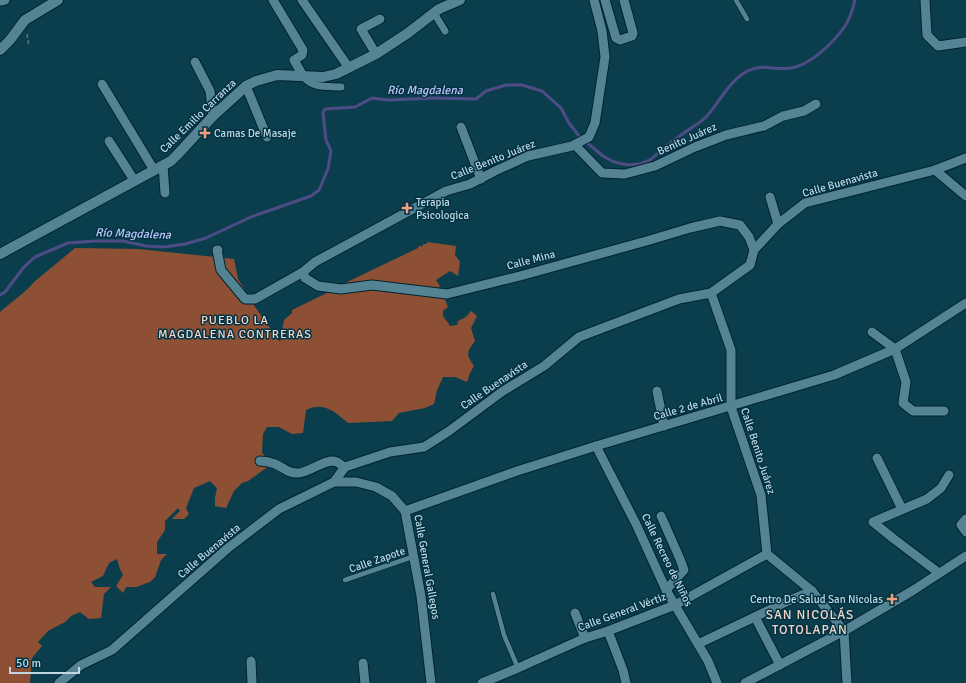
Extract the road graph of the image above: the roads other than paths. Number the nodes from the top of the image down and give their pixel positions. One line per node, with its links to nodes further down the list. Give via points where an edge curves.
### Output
1 (5, 0): 11 (street)
2 (58, 0): 17 (street, via 25,20)
3 (273, 0): 21 (street, via 303,50 302,55 294,60)
4 (302, 0): 20 (street)
5 (460, 0): 12 (street, Calle Emilio Carranza)
6 (594, 0): 30 (street, Calle Benito Juárez, via 605,57 595,123 589,137)
7 (605, 0): 8 (street, via 616,38 620,40 632,36 633,33)
8 (624, 0)
9 (736, 0): 14 (lane)
10 (924, 0): 16 (street, via 927,35 938,46)
11 (0, 1)
12 (434, 13): 15 (street); 18 (street, Calle Emilio Carranza)
13 (380, 19): 18 (street, via 361,29)
14 (747, 19)
15 (445, 31)
16 (966, 42)
17 (0, 50)
18 (376, 54): 20 (street, Calle Emilio Carranza)
19 (195, 62): 26 (street, via 210,91)
20 (349, 68): 21 (street, Calle Emilio Carranza, via 323,77)
21 (303, 76): 23 (street, Calle Emilio Carranza, via 278,75); 24 (street, via 318,86)
22 (102, 84): 32 (street)
23 (246, 86): 26 (street, Calle Emilio Carranza); 28 (street)
24 (342, 87)
25 (816, 104): 30 (street, Benito Juárez, via 764,126 726,135 655,166 626,174 602,173)
26 (213, 116): 32 (street, Calle Emilio Carranza, via 177,155)
27 (461, 127): 34 (street)
28 (267, 137)
29 (109, 141): 35 (street)
30 (576, 145): 34 (street, Calle Benito Juárez, via 528,156)
31 (966, 158): 33 (street, Calle Buenavista)
32 (158, 168): 35 (street, Calle Emilio Carranza); 36 (street)
33 (935, 170): 37 (street); 39 (street, Calle Buenavista, via 805,203)
34 (481, 179): 43 (street, Calle Benito Juárez, via 446,191 315,262)
35 (134, 180): 42 (street, Calle Emilio Carranza)
36 (165, 193)
37 (966, 196)
38 (770, 197): 39 (street)
39 (778, 224): 41 (street, Calle Buenavista)
40 (218, 250): 43 (street, Calle Benito Juárez, via 221,270 245,299 255,299)
41 (754, 250): 43 (street, Calle Mina, via 749,236 740,225 720,221 447,294 372,284 341,289 318,286 305,278); 44 (street, Calle Buenavista, via 750,264)
42 (0, 254)
43 (303, 272)
44 (711, 293): 49 (street, Calle Benito Juárez, via 731,350); 55 (street, Calle Buenavista, via 679,299 579,337 544,366 503,391 424,447 390,452)
45 (966, 303): 47 (street, Calle 2 de Abril)
46 (872, 332): 47 (street)
47 (895, 350): 49 (street, Calle 2 de Abril, via 834,375); 50 (street, via 906,382 903,402 912,411)
48 (657, 391): 51 (street)
49 (731, 407): 51 (street, Calle 2 de Abril); 63 (street, Calle Benito Juárez, via 761,495)
50 (944, 411)
51 (664, 426): 52 (street, Calle 2 de Abril)
52 (596, 446): 59 (street, Calle 2 de Abril); 68 (street, Calle Recreo de Niños)
53 (877, 458): 58 (street)
54 (260, 461): 55 (street, via 297,473 332,461)
55 (344, 467): 57 (street)
56 (949, 475): 58 (street, via 941,488 927,499)
57 (334, 482): 59 (street, Calle General Gallegos, via 356,482 376,487 392,496); 82 (street, Calle Buenavista, via 279,509 228,548 112,650 81,664)
58 (902, 509): 66 (street, via 873,522)
59 (406, 511): 64 (street, Calle General Gallegos)
60 (661, 516): 68 (street, via 684,570)
61 (966, 519): 62 (street, via 961,525)
62 (966, 532)
63 (767, 554): 69 (street); 71 (street, Calle General Vértiz)
64 (415, 556): 67 (lane, Calle Zapote); 85 (street, Calle General Gallegos)
65 (966, 556): 66 (street)
66 (939, 573): 75 (street)
67 (344, 580)
68 (666, 590): 71 (street, Calle Recreo de Niños)
69 (812, 591): 73 (street); 75 (street)
70 (493, 594): 81 (lane, via 504,636)
71 (675, 605): 74 (street, Calle General Vértiz); 77 (street, Calle Recreo de Niños)
72 (575, 613): 76 (street)
73 (755, 616): 77 (street); 80 (street)
74 (608, 631): 76 (street, Calle General Vértiz); 87 (street)
75 (844, 632): 80 (street); 90 (street)
76 (585, 638): 81 (street, Calle General Vértiz)
77 (698, 644): 88 (street, Calle Recreo de Niños)
78 (251, 661): 83 (street)
79 (363, 663): 84 (street)
80 (780, 665): 89 (street)
81 (518, 668): 86 (street, Calle General Vértiz)
82 (59, 683)
83 (252, 683)
84 (365, 683)
85 (431, 683)
86 (482, 683)
87 (626, 683)
88 (717, 683)
89 (745, 683)
90 (847, 683)

